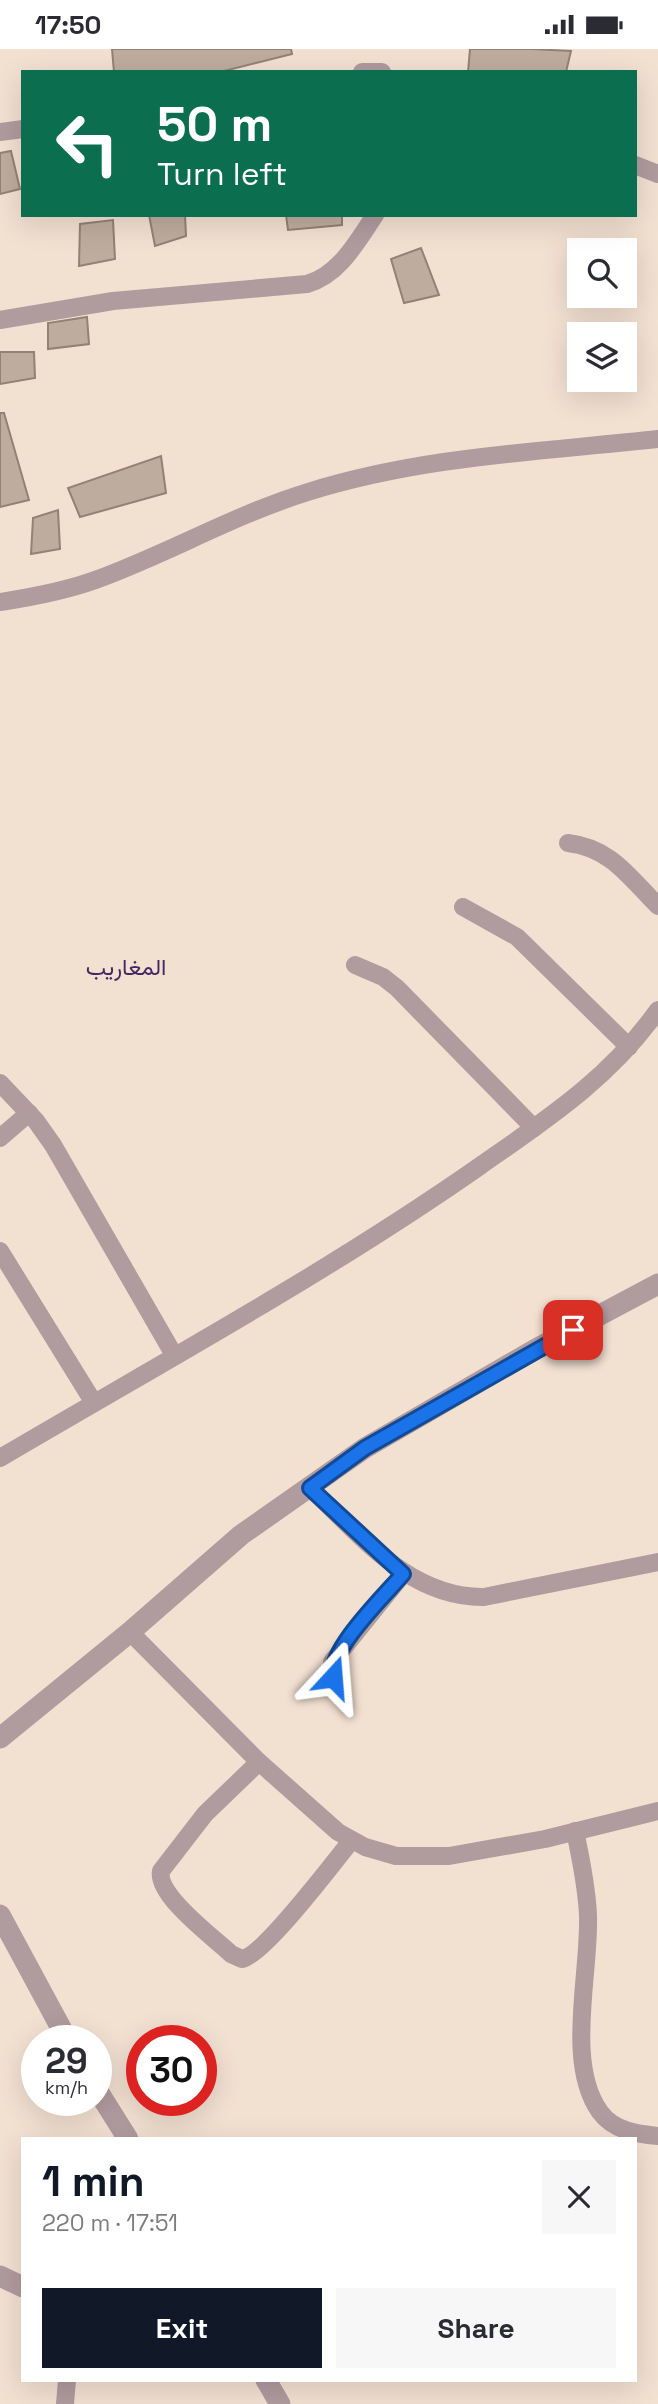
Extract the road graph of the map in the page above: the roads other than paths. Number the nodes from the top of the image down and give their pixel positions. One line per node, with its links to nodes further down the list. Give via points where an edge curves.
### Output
1 (21, 129): 2 (street)
2 (0, 132)
3 (637, 167): 4 (street)
4 (658, 174)
5 (374, 217): 6 (street, via 338,265 319,281 113,300)
6 (0, 320)
7 (658, 439): 8 (street, via 426,462 375,474 291,497 99,579)
8 (0, 602)
9 (568, 843): 10 (street, via 606,854)
10 (658, 906)
11 (463, 907): 14 (street, via 517,937)
12 (355, 965): 17 (street, via 397,988)
13 (658, 1010): 14 (street)
14 (629, 1047): 17 (street, via 585,1092)
15 (0, 1083): 16 (street)
16 (29, 1113): 18 (street); 21 (street, via 53,1145)
17 (534, 1128): 21 (street, via 428,1202)
18 (0, 1138)
19 (0, 1251): 22 (street)
20 (658, 1284): 24 (street, via 365,1448)
21 (174, 1355): 22 (street)
22 (94, 1403): 23 (street)
23 (0, 1458)
24 (310, 1488): 26 (street); 27 (street, via 240,1535)
25 (658, 1562): 26 (street, via 484,1598 443,1594)
26 (403, 1574): 28 (street, via 332,1663)
27 (130, 1632): 29 (street); 30 (street)
28 (342, 1694)
29 (0, 1738)
30 (259, 1762): 33 (street); 33 (street, via 205,1814 159,1878 166,1893 231,1954 242,1959 252,1955 288,1919)
31 (658, 1811): 32 (street)
32 (575, 1831): 33 (street, via 449,1856 396,1856); 37 (street, via 588,1917 583,2072 608,2122 634,2133)
33 (351, 1841)
34 (0, 1915): 35 (street)
35 (59, 2025)
36 (112, 2114): 38 (street)
37 (658, 2136)
38 (127, 2137)
39 (0, 2276): 40 (street)
40 (21, 2286)
41 (67, 2382): 43 (street)
42 (267, 2382): 44 (street)
43 (65, 2404)
44 (280, 2404)

